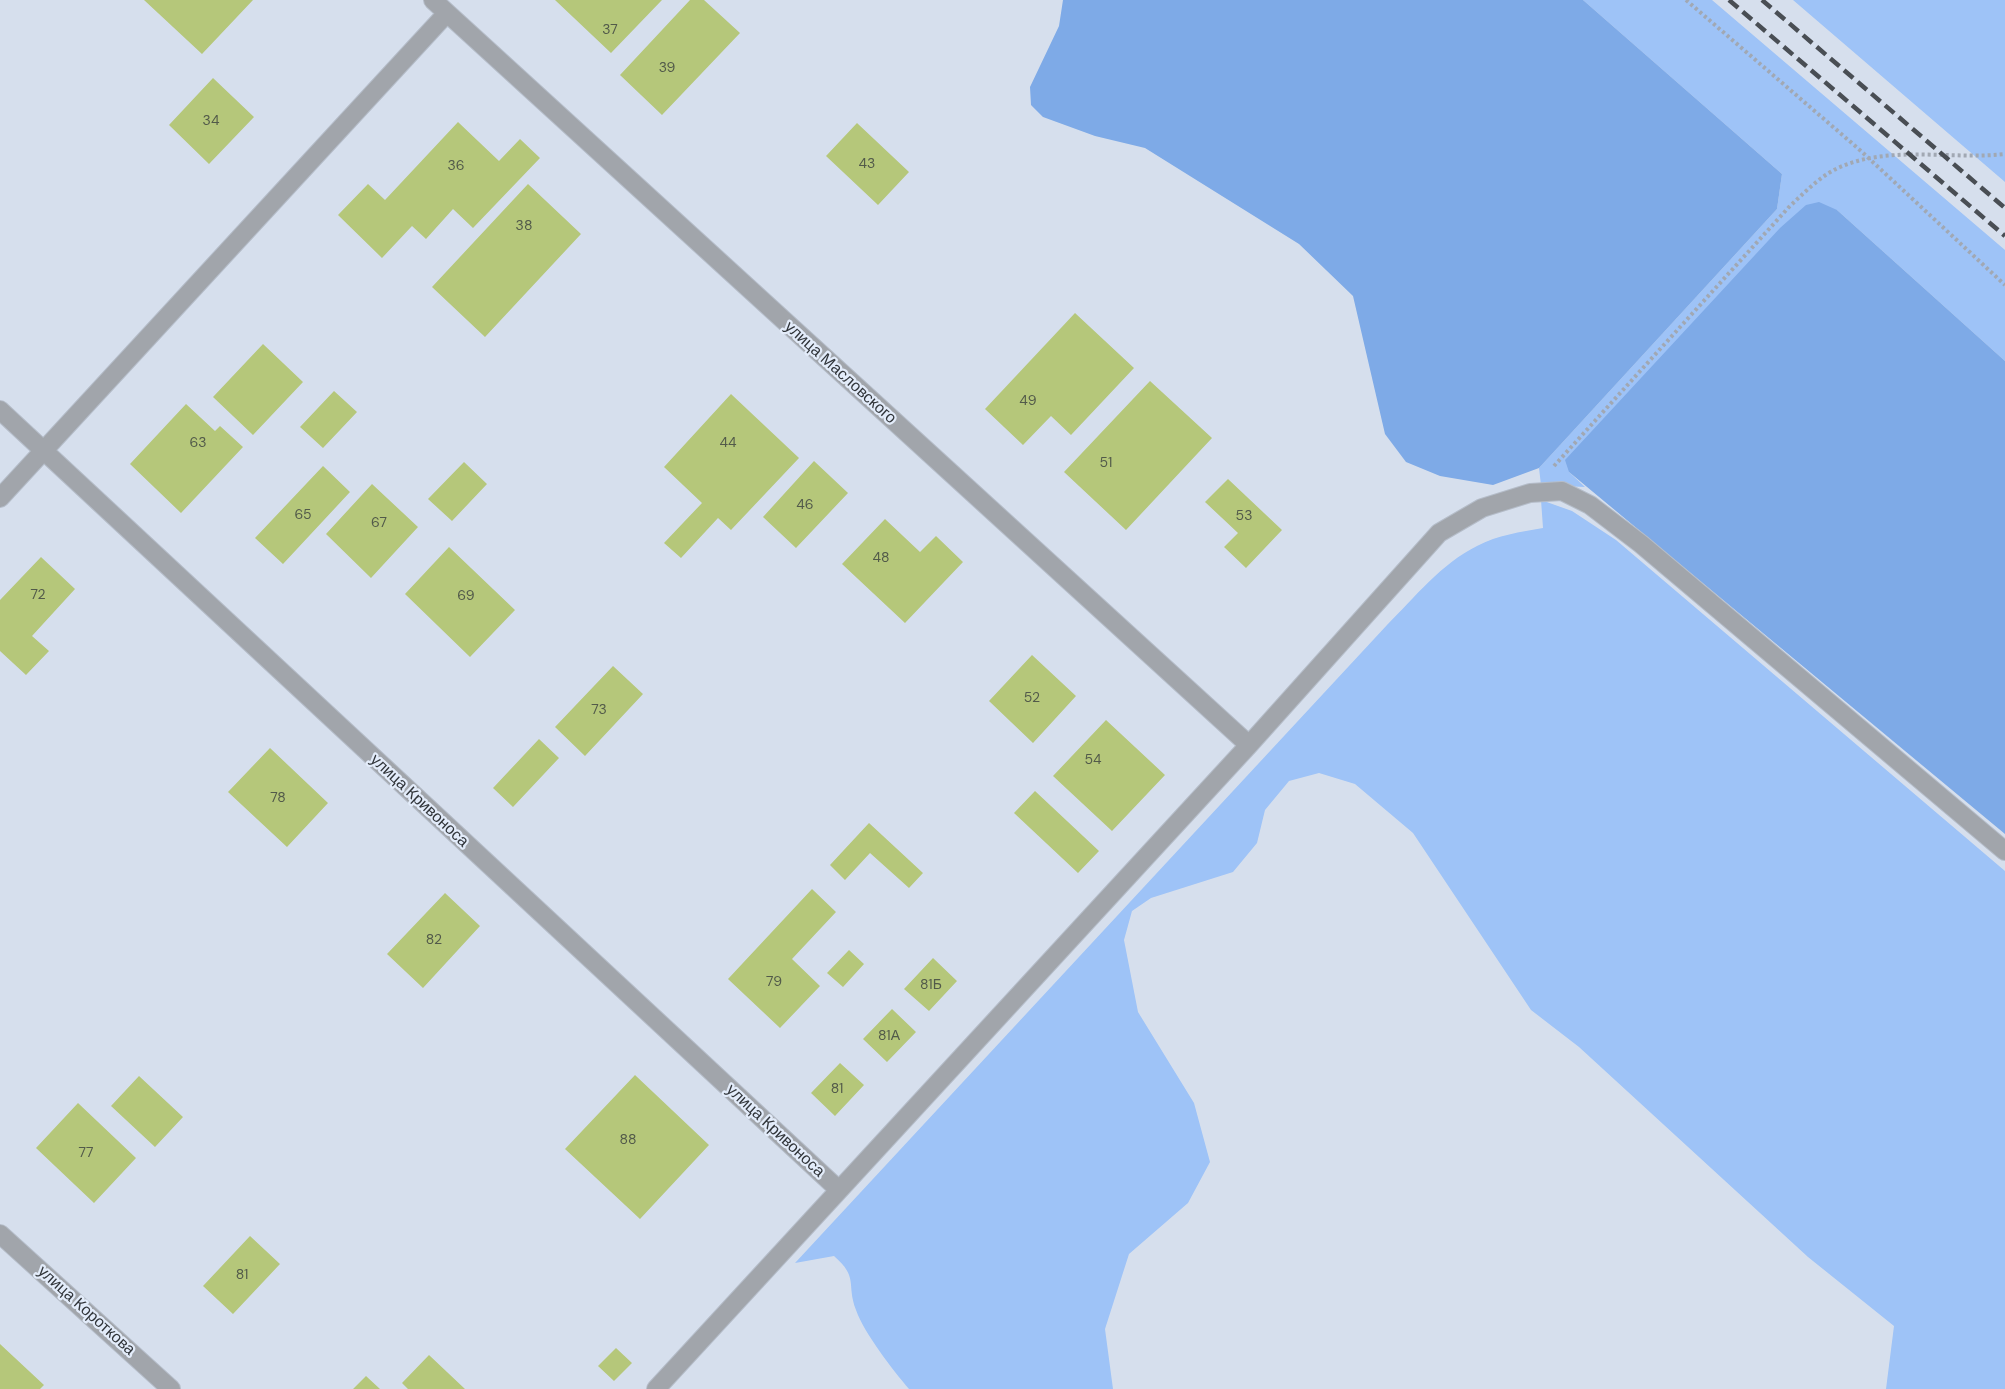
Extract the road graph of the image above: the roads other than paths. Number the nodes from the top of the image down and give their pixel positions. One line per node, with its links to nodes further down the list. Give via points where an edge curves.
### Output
1 (433, 0): 2 (street, улица Масловского)
2 (447, 13): 4 (street); 6 (street, улица Масловского)
3 (0, 410): 4 (street, улица Кривоноса)
4 (43, 450): 5 (street); 8 (street, улица Кривоноса)
5 (0, 498)
6 (1249, 745): 7 (street, via 1440,533 1482,508 1530,493 1562,491 1590,505 1641,544); 8 (street)
7 (2005, 851)
8 (839, 1190): 11 (street)
9 (0, 1234): 10 (street, улица Короткова)
10 (171, 1389)
11 (656, 1389)

